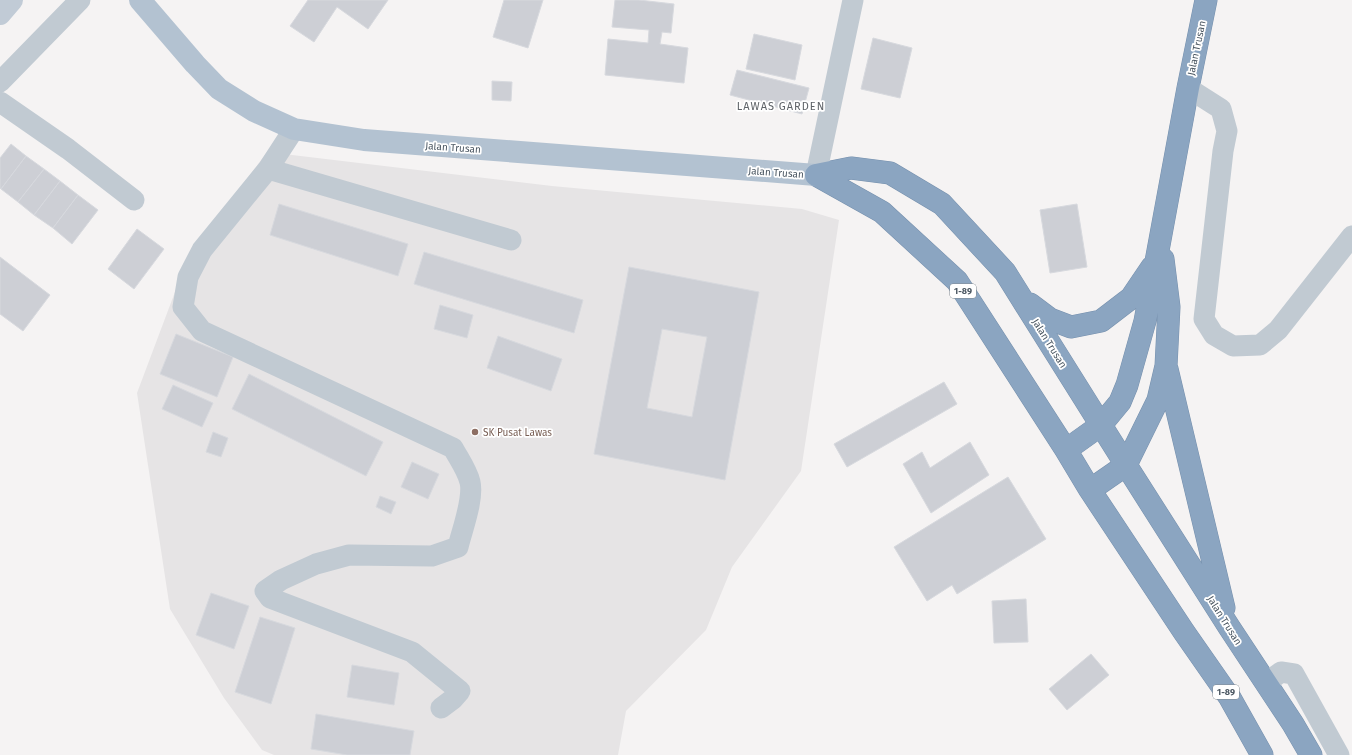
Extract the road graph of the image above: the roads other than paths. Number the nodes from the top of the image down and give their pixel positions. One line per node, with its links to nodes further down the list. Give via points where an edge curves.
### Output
1 (12, 0): 6 (street)
2 (80, 0): 7 (street)
3 (140, 0): 10 (main road, Jalan Trusan, via 194,64 219,89 254,111)
4 (853, 0): 12 (street)
5 (1206, 0): 8 (highway, Jalan Trusan)
6 (0, 14)
7 (0, 82)
8 (1188, 88): 14 (street, via 1220,110 1227,131 1204,319 1214,335 1233,346 1260,345 1278,330); 15 (highway, Jalan Trusan)
9 (0, 102): 13 (street)
10 (294, 129): 11 (street); 12 (main road, Jalan Trusan, via 364,140)
11 (268, 169): 16 (street); 26 (street, via 202,250 188,277 183,307 202,332 453,448 466,471 472,495 458,547 432,556 349,555 316,564 281,580 265,591 270,598 412,652 460,691)
12 (816, 175): 18 (highway, Jalan Trusan, via 851,168 890,173 942,204 1005,272); 21 (highway, Jalan Trusan / 1-89, via 882,212 957,281)
13 (134, 200)
14 (1352, 236)
15 (1160, 238): 17 (highway, Jalan Trusan); 19 (highway, Jalan Trusan, via 1169,307)
16 (511, 240)
17 (1155, 263): 18 (highway, via 1131,298 1101,321 1070,327 1050,319); 20 (highway, Jalan Trusan, via 1145,321 1127,385 1120,402)
18 (1020, 296): 20 (highway, Jalan Trusan)
19 (1166, 366): 22 (highway, Jalan Trusan, via 1158,400); 24 (highway)
20 (1101, 425): 21 (highway, Jalan Trusan); 22 (highway, Jalan Trusan)
21 (1066, 450): 23 (highway, Jalan Trusan / 1-89)
22 (1126, 465): 23 (highway, Jalan Trusan); 24 (highway, Jalan Trusan)
23 (1090, 490): 27 (highway, Jalan Trusan / 1-89, via 1230,698)
24 (1229, 627): 25 (highway, Jalan Trusan)
25 (1266, 683): 28 (highway, Jalan Trusan); 29 (street, via 1281,672 1294,674)
26 (441, 708)
27 (1262, 755)
28 (1311, 755)
29 (1339, 755)

